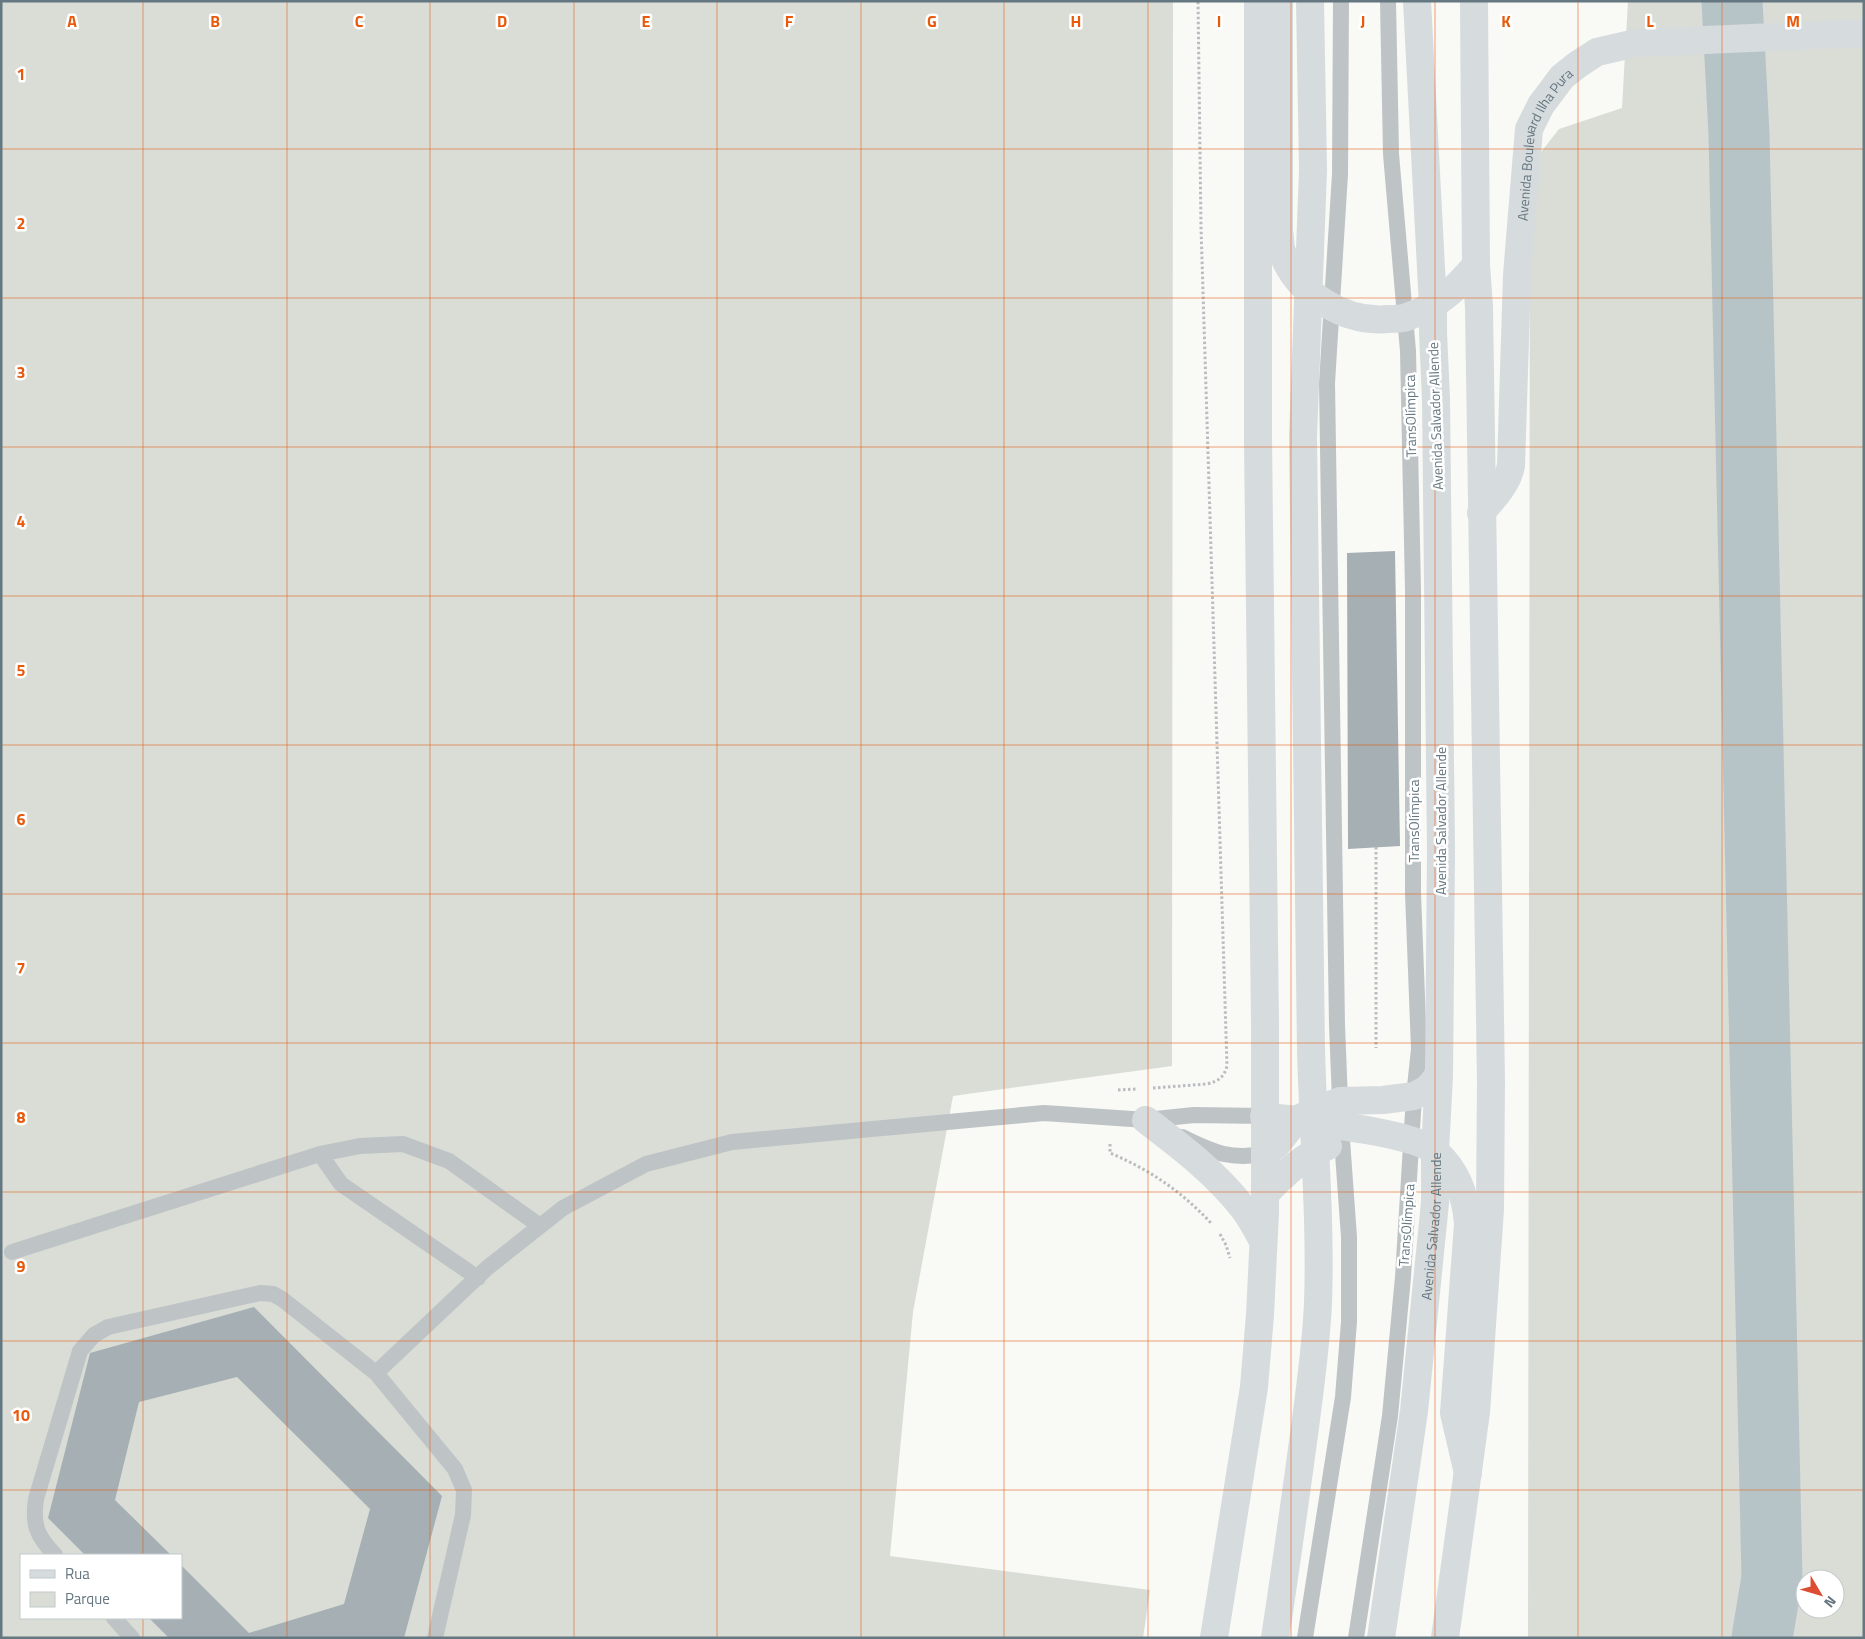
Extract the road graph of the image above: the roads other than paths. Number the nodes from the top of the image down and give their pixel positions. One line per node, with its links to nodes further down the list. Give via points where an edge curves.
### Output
1 (1258, 1): 17 (main road)
2 (1279, 1): 10 (main road, via 1281,247 1294,276)
3 (1310, 1): 10 (main road, via 1312,170)
4 (1341, 1): 11 (lane, via 1340,174)
5 (1388, 1): 13 (lane, TransOlímpica, via 1391,154)
6 (1417, 1): 12 (main road, Avenida Salvador Allende)
7 (1474, 1): 9 (main road)
8 (1864, 33): 14 (main road, Avenida Boulevard Ilha Pura, via 1636,44 1597,52 1562,77 1541,105 1529,129 1517,275 1511,466 1509,476)
9 (1476, 265): 12 (main road, via 1457,288); 14 (main road)
10 (1309, 292): 11 (main road); 18 (main road, via 1303,438)
11 (1332, 306): 13 (main road, via 1364,319); 20 (lane, via 1327,383 1336,1006)
12 (1433, 306): 13 (main road); 15 (main road, Avenida Salvador Allende, via 1439,568)
13 (1405, 318): 16 (lane, TransOlímpica, via 1414,590 1413,893 1419,1049)
14 (1481, 513): 31 (main road, via 1491,1082 1490,1209 1476,1412)
15 (1438, 1076): 16 (main road, via 1427,1089); 21 (main road, Avenida Salvador Allende)
16 (1414, 1096): 20 (main road, via 1383,1100); 21 (lane, TransOlímpica)
17 (1264, 1116): 18 (main road); 19 (lane, via 1194,1115); 24 (main road)
18 (1307, 1118): 20 (main road); 22 (main road); 24 (main road)
19 (1146, 1120): 24 (lane, via 1216,1153 1246,1157); 26 (lane, via 1044,1114 732,1142 646,1164 563,1208); 27 (main road, via 1209,1172 1244,1209)
20 (1341, 1123): 21 (main road); 22 (main road); 38 (lane, via 1349,1237 1349,1322 1343,1397)
21 (1423, 1146): 31 (main road, via 1455,1176 1466,1203 1468,1224 1454,1413); 39 (lane, TransOlímpica, via 1403,1277 1390,1416); 40 (main road, Avenida Salvador Allende, via 1435,1203 1414,1411)
22 (1315, 1151): 25 (main road); 37 (main road, via 1318,1305 1310,1393)
23 (320, 1154): 26 (lane, via 360,1146 403,1144 449,1161); 28 (lane); 29 (lane, via 342,1184)
24 (1265, 1154): 25 (main road)
25 (1265, 1194): 27 (main road)
26 (540, 1226): 29 (lane)
27 (1263, 1241): 36 (main road, via 1254,1387)
28 (12, 1252)
29 (478, 1278): 30 (lane)
30 (376, 1373): 32 (lane, via 273,1294 260,1293 108,1327 94,1335 80,1351 36,1499 36,1528 44,1544); 35 (lane, via 455,1469 464,1490 463,1515)
31 (1468, 1473): 41 (main road)
32 (54, 1554)
33 (115, 1619): 34 (lane)
34 (132, 1638)
35 (435, 1638)
36 (1214, 1638)
37 (1275, 1638)
38 (1305, 1638)
39 (1356, 1638)
40 (1381, 1638)
41 (1445, 1638)

